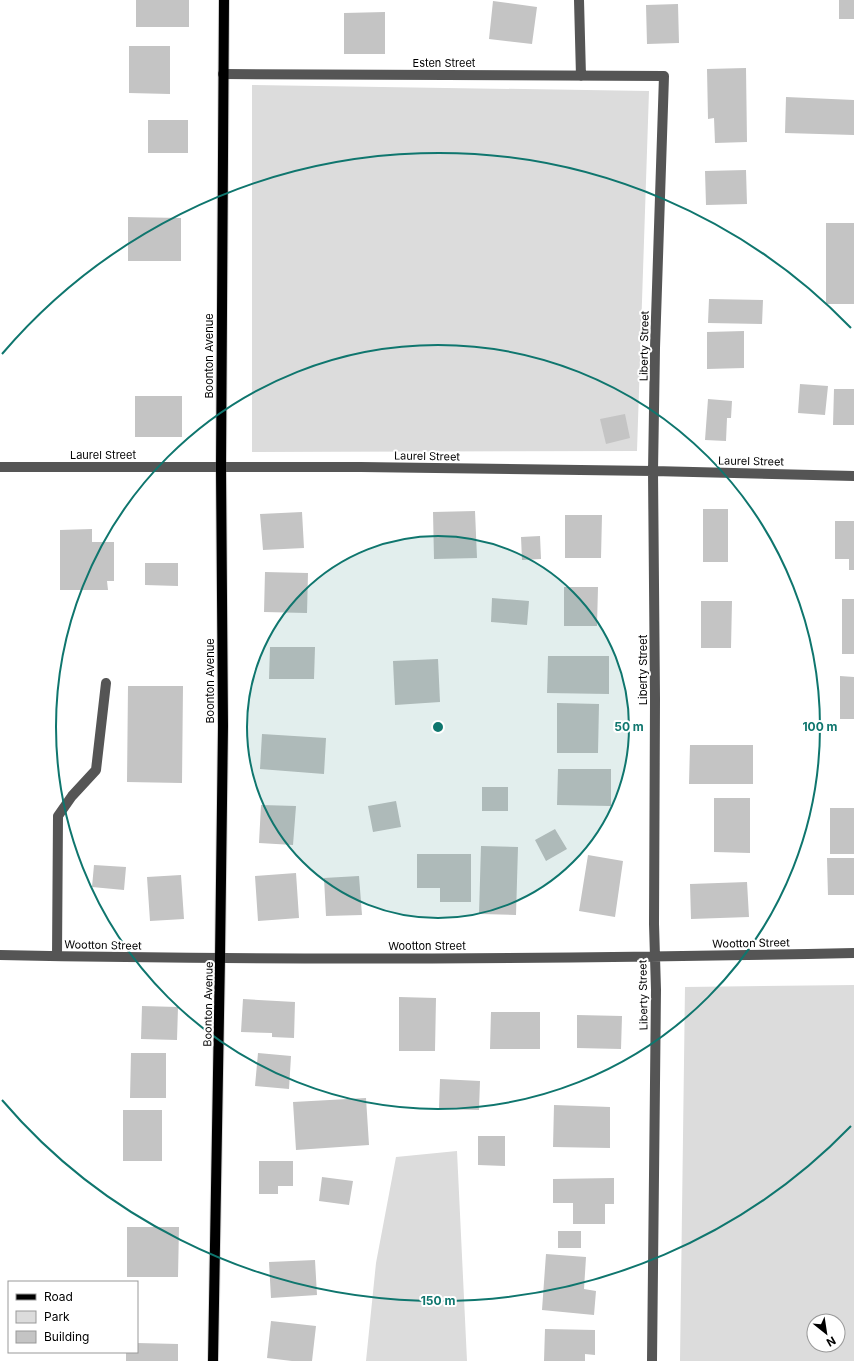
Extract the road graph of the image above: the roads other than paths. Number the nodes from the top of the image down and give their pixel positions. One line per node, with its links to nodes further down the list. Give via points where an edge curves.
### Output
1 (224, 0): 3 (main road, Boonton Avenue)
2 (579, 0): 4 (street)
3 (223, 74): 4 (street, Esten Street); 7 (main road, Boonton Avenue)
4 (581, 76): 5 (street, Esten Street)
5 (664, 76): 8 (street, Liberty Street)
6 (0, 467): 7 (street, Laurel Street)
7 (221, 468): 8 (street, Laurel Street); 15 (main road, Boonton Avenue, via 223,726)
8 (653, 471): 9 (street, Laurel Street); 14 (street, Liberty Street)
9 (854, 476)
10 (106, 683): 13 (street, via 96,770 58,816)
11 (854, 953): 14 (street, Wootton Street)
12 (0, 955): 13 (street, Wootton Street)
13 (57, 956): 15 (street, Wootton Street)
14 (655, 957): 15 (street, Wootton Street); 17 (street, Liberty Street)
15 (220, 958): 16 (main road, Boonton Avenue)
16 (214, 1361)
17 (652, 1361)

